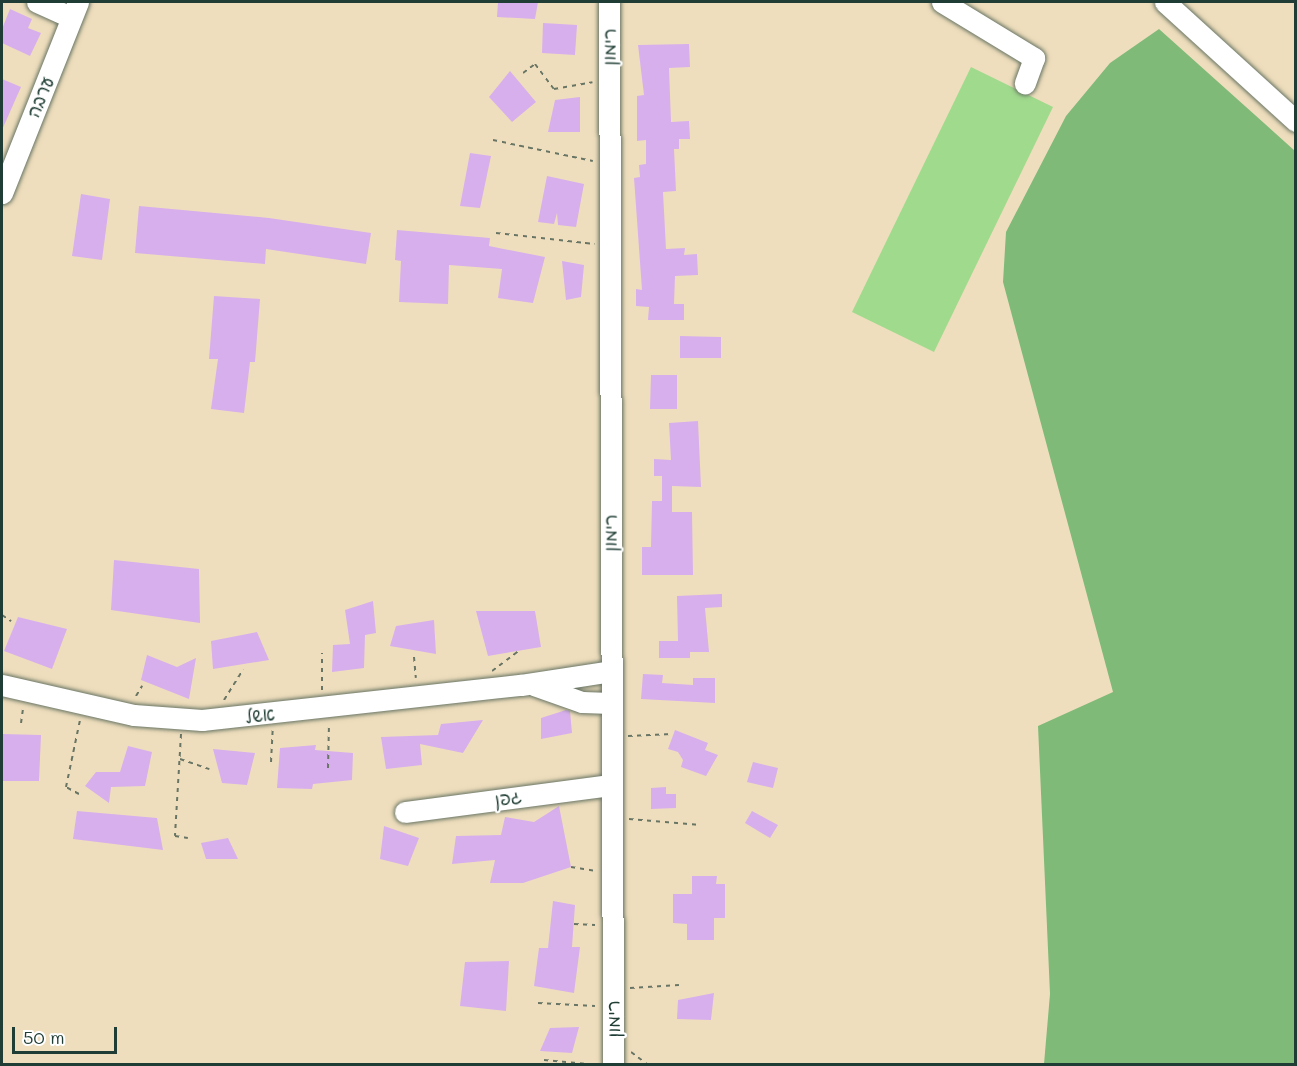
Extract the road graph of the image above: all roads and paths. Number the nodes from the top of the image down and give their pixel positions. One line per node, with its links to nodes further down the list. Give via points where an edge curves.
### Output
1 (37, 2): 5 (street)
2 (609, 2): 7 (street, רימון)
3 (942, 2): 8 (street, via 1034,58)
4 (1165, 2): 9 (street)
5 (75, 9): 11 (street, ערבה)
6 (523, 73): 7 (path, via 535,64 554,89)
7 (609, 79): 12 (street, רימון)
8 (1025, 83)
9 (1296, 122)
10 (493, 140): 12 (path)
11 (9, 153): 13 (street, ערבה)
12 (609, 164): 15 (street, רימון)
13 (2, 193)
14 (496, 232): 15 (path)
15 (609, 246): 21 (street, רימון)
16 (2, 615): 17 (path)
17 (11, 621)
18 (322, 653): 28 (path)
19 (414, 657): 24 (path)
20 (243, 669): 25 (path, via 224,700)
21 (610, 671): 23 (street, אשל); 26 (street, רימון)
22 (2, 685): 27 (street, אשל)
23 (521, 685): 24 (street, אשל); 26 (street, אשל, via 537,685 588,703)
24 (418, 697): 28 (street, אשל)
25 (232, 699)
26 (611, 703): 32 (street, רימון)
27 (83, 705): 30 (street, אשל); 38 (path, via 66,787)
28 (326, 708): 29 (street, אשל); 35 (path)
29 (274, 714): 30 (street, אשל); 34 (path)
30 (182, 720): 33 (path)
31 (672, 734): 32 (path)
32 (611, 737): 37 (street, רימון)
33 (180, 759): 36 (path); 42 (path, via 175,836)
34 (271, 762)
35 (328, 768)
36 (209, 769)
37 (611, 785): 39 (street, גפן); 40 (street, רימון)
38 (79, 794)
39 (405, 812)
40 (611, 817): 41 (path); 44 (street, רימון)
41 (701, 825)
42 (188, 838)
43 (571, 867): 44 (path)
44 (611, 874): 46 (street, רימון)
45 (574, 924): 46 (path)
46 (611, 926): 48 (street, רימון)
47 (679, 985): 48 (path)
48 (612, 998): 49 (path); 52 (street, רימון)
49 (538, 1003)
50 (544, 1060): 51 (path)
51 (588, 1065)
52 (613, 1065)

